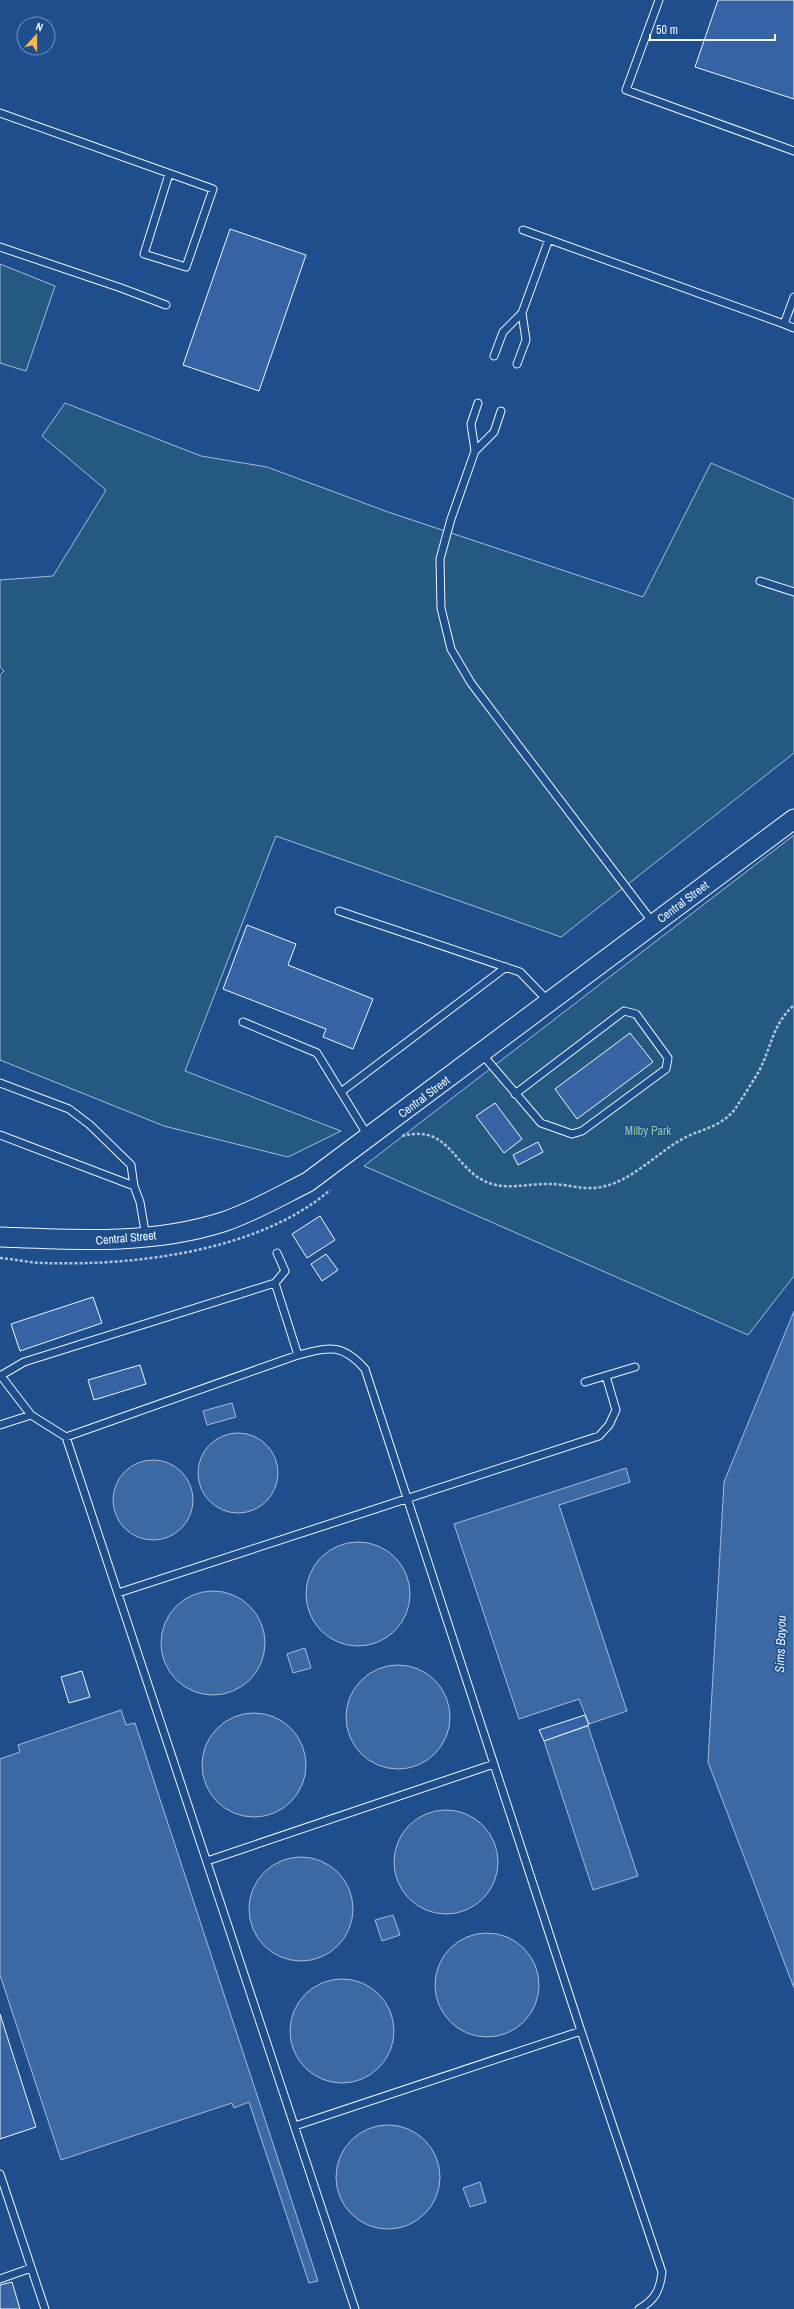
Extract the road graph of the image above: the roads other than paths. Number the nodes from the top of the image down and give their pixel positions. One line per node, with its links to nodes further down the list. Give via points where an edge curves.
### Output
1 (659, 0): 3 (lane, via 626,90)
2 (0, 113): 4 (lane)
3 (794, 151)
4 (169, 174): 4 (lane, via 213,189 186,267 144,254)
5 (524, 230): 6 (lane)
6 (549, 239): 10 (lane); 11 (lane)
7 (0, 247): 9 (lane)
8 (794, 297): 11 (lane)
9 (166, 305)
10 (522, 313): 13 (lane, via 502,332); 14 (lane, via 526,340)
11 (784, 324): 12 (lane)
12 (794, 328)
13 (494, 356)
14 (517, 364)
15 (478, 402): 17 (lane, via 471,424)
16 (501, 411): 17 (lane, via 494,432)
17 (475, 451): 22 (lane, via 440,559 441,608 451,649 471,683)
18 (760, 581): 19 (lane)
19 (794, 592)
20 (794, 819): 22 (street, Central Street)
21 (339, 911): 23 (lane)
22 (654, 924): 24 (street, Central Street)
23 (506, 967): 24 (lane, via 520,972); 28 (lane)
24 (550, 1003): 26 (street, Central Street)
25 (243, 1022): 28 (lane, via 312,1049)
26 (482, 1054): 29 (lane); 31 (street, Central Street)
27 (0, 1083): 32 (lane, via 70,1109 131,1165)
28 (341, 1092): 31 (lane)
29 (515, 1094): 29 (lane, via 541,1123 572,1134 582,1131 666,1069 668,1058 636,1014 624,1011)
30 (0, 1136): 32 (lane)
31 (369, 1138): 34 (street, Central Street, via 308,1182 253,1210 222,1222)
32 (134, 1186): 34 (lane, via 140,1202)
33 (0, 1237): 34 (street, Central Street, via 97,1241)
34 (146, 1238)
35 (277, 1253): 36 (lane, via 285,1271)
36 (275, 1283): 37 (lane); 39 (lane, via 24,1362)
37 (298, 1355): 44 (lane); 45 (lane, via 325,1348 341,1349 354,1356 365,1369)
38 (635, 1367): 40 (lane)
39 (0, 1376): 42 (lane)
40 (606, 1376): 41 (lane); 45 (lane, via 616,1410 609,1425 599,1436)
41 (585, 1382)
42 (31, 1415): 43 (lane); 44 (lane)
43 (0, 1425)
44 (66, 1437): 46 (lane)
45 (408, 1500): 46 (lane); 47 (lane)
46 (118, 1593): 48 (lane)
47 (494, 1764): 48 (lane); 49 (lane)
48 (207, 1862): 50 (lane)
49 (581, 2031): 50 (lane); 56 (lane, via 662,2272 661,2286 657,2294)
50 (295, 2126): 55 (lane)
51 (0, 2174): 52 (lane)
52 (31, 2268): 53 (lane); 54 (lane)
53 (0, 2279)
54 (45, 2309)
55 (355, 2309)
56 (640, 2309)

